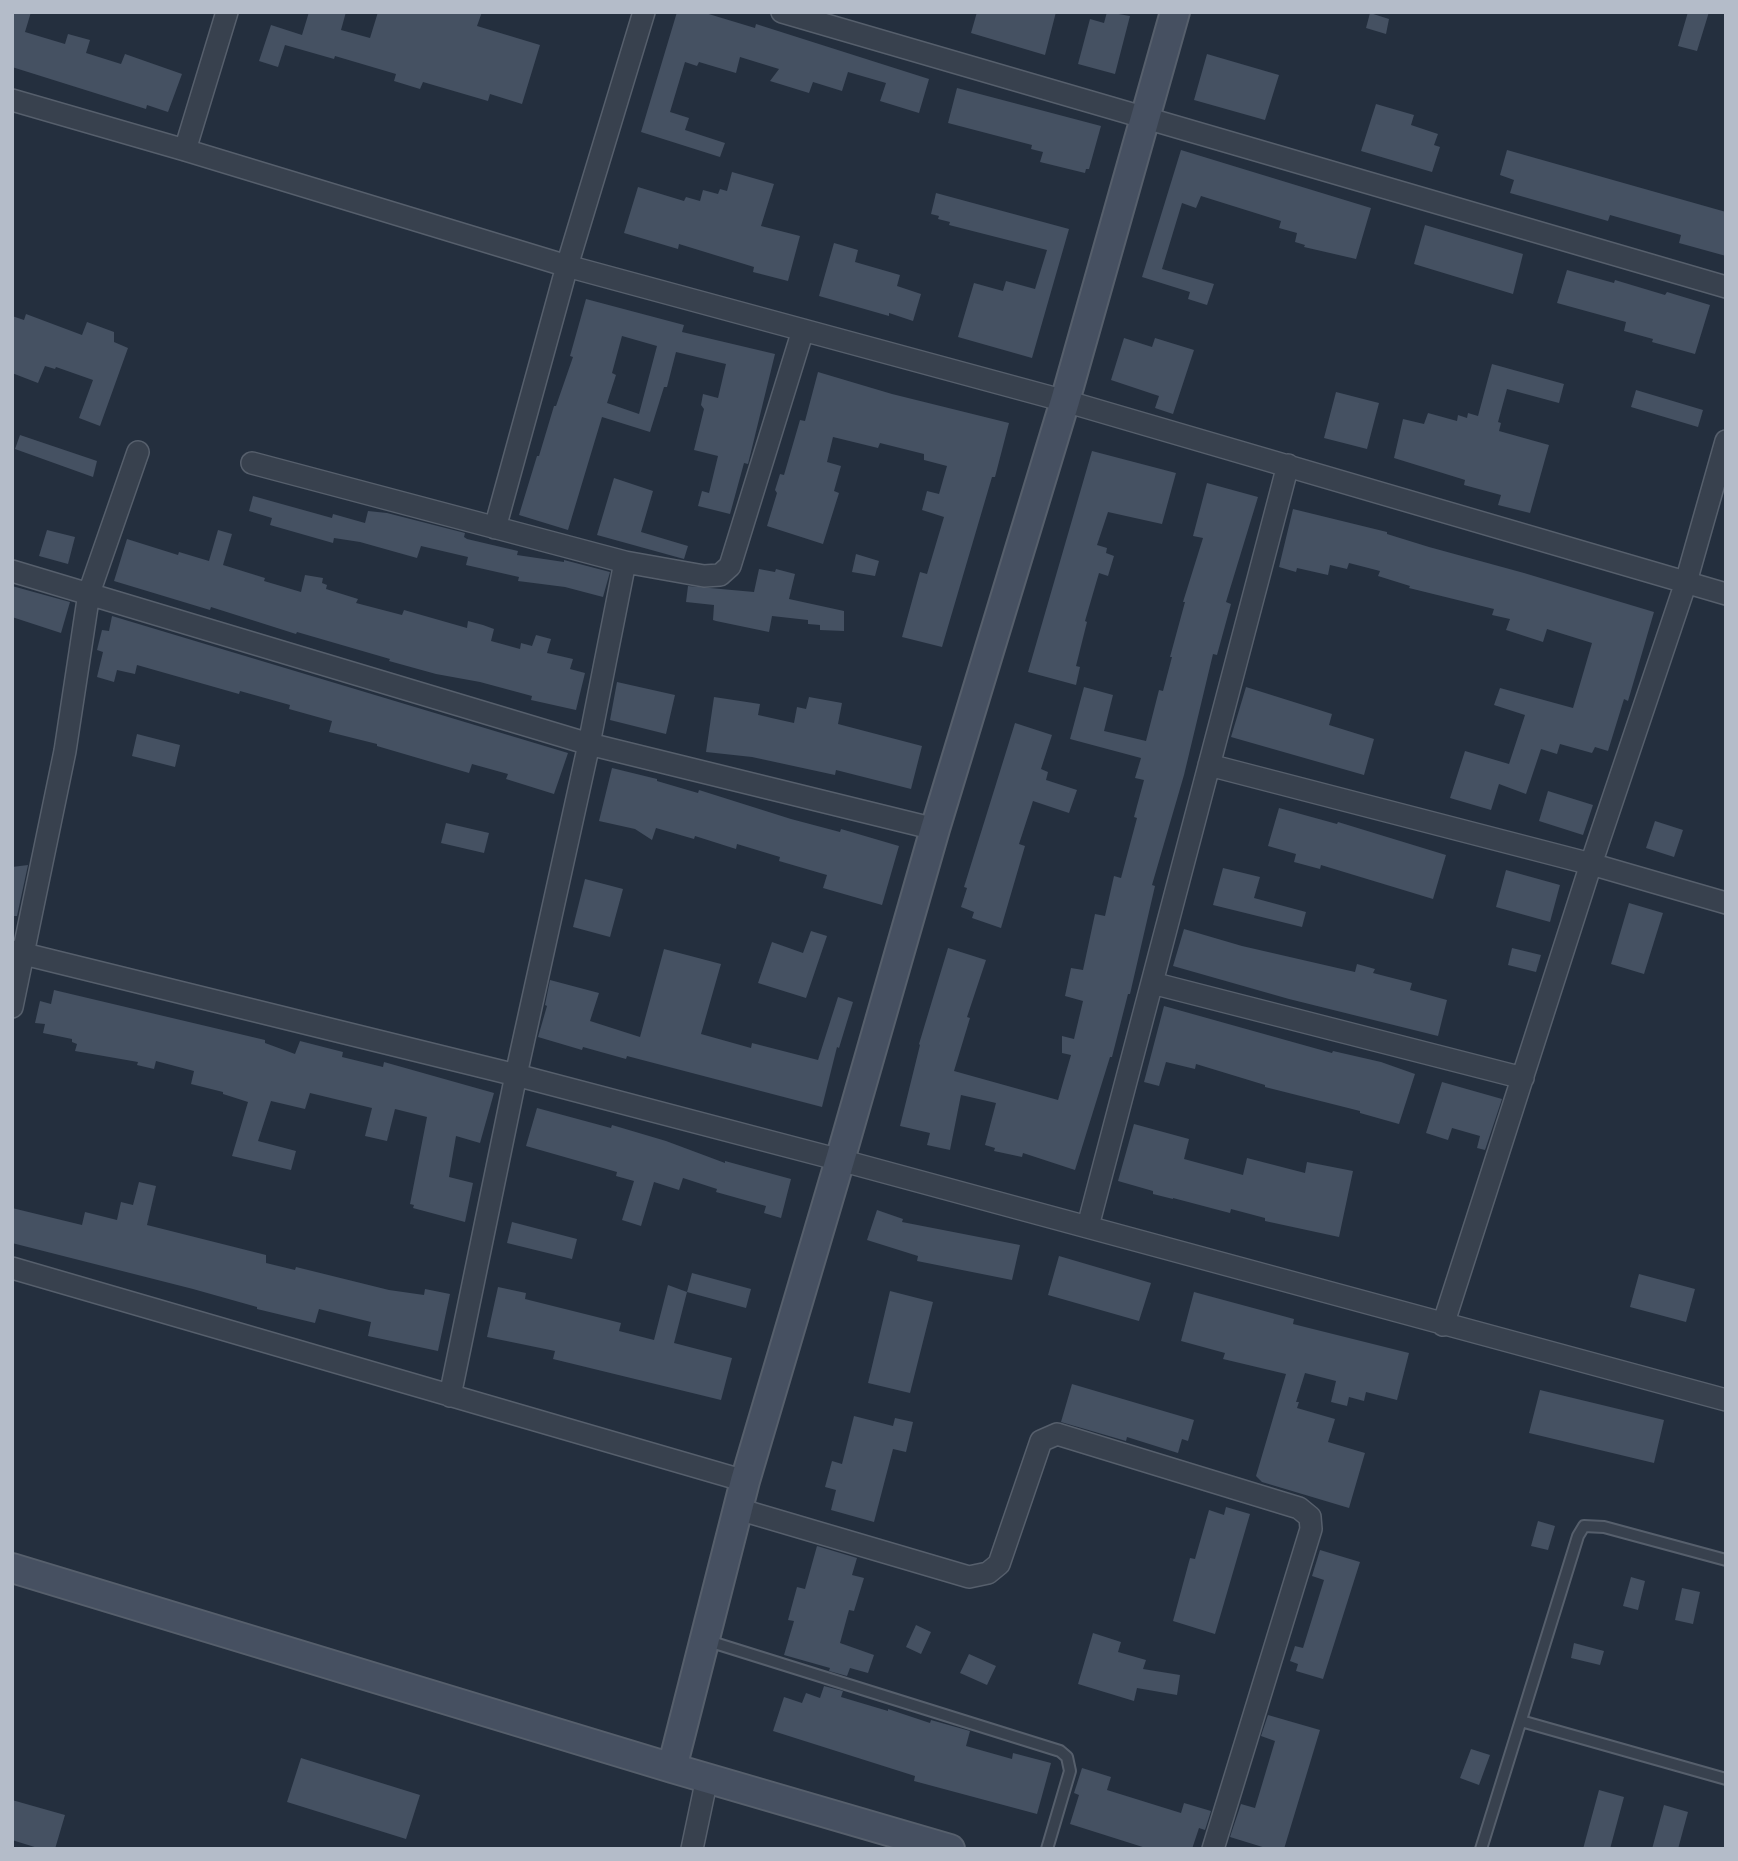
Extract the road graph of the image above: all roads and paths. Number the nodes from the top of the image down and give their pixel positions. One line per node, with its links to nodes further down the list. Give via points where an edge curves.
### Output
1 (227, 12): 7 (street)
2 (644, 12): 8 (street)
3 (782, 12): 6 (street)
4 (1175, 12): 6 (street)
5 (12, 100): 7 (street)
6 (1145, 118): 9 (street); 11 (street)
7 (185, 150): 8 (street)
8 (567, 266): 10 (street); 16 (street)
9 (1726, 287)
10 (803, 330): 11 (street); 17 (street, via 730,566 720,576 704,576)
11 (1065, 401): 15 (street); 24 (street)
12 (1726, 441): 19 (street)
13 (138, 452): 20 (street)
14 (252, 463): 16 (street)
15 (1288, 465): 19 (street); 23 (street)
16 (495, 528): 17 (street)
17 (625, 562): 22 (street)
18 (12, 571): 20 (street)
19 (1686, 582): 21 (street); 25 (street)
20 (89, 593): 22 (street); 27 (street, via 65,751)
21 (1726, 594)
22 (589, 744): 24 (street); 30 (street)
23 (1209, 765): 25 (street); 28 (street)
24 (935, 829): 32 (street)
25 (1591, 864): 26 (street); 31 (street)
26 (1726, 903)
27 (18, 953): 29 (street); 30 (street)
28 (1152, 983): 31 (street); 33 (street)
29 (12, 1007)
30 (516, 1075): 32 (street); 36 (street)
31 (1523, 1078): 35 (street)
32 (841, 1160): 33 (street); 38 (street)
33 (1088, 1226): 35 (street)
34 (12, 1268): 36 (street)
35 (1443, 1325): 37 (street)
36 (450, 1396): 38 (street)
37 (1726, 1400)
38 (745, 1482): 39 (street)
39 (738, 1509): 42 (street); 50 (street, via 969,1577 988,1573 999,1564 1041,1441 1056,1434 1299,1508 1310,1517 1311,1529)
40 (1726, 1560): 43 (lane, via 1584,1525)
41 (12, 1567): 44 (street)
42 (704, 1640): 44 (street); 49 (lane, via 1060,1751 1067,1757 1070,1771)
43 (1521, 1721): 46 (lane); 51 (lane)
44 (672, 1768): 45 (street)
45 (707, 1778): 47 (street); 48 (street)
46 (1726, 1779)
47 (692, 1849)
48 (950, 1849)
49 (1047, 1849)
50 (1213, 1849)
51 (1481, 1849)

